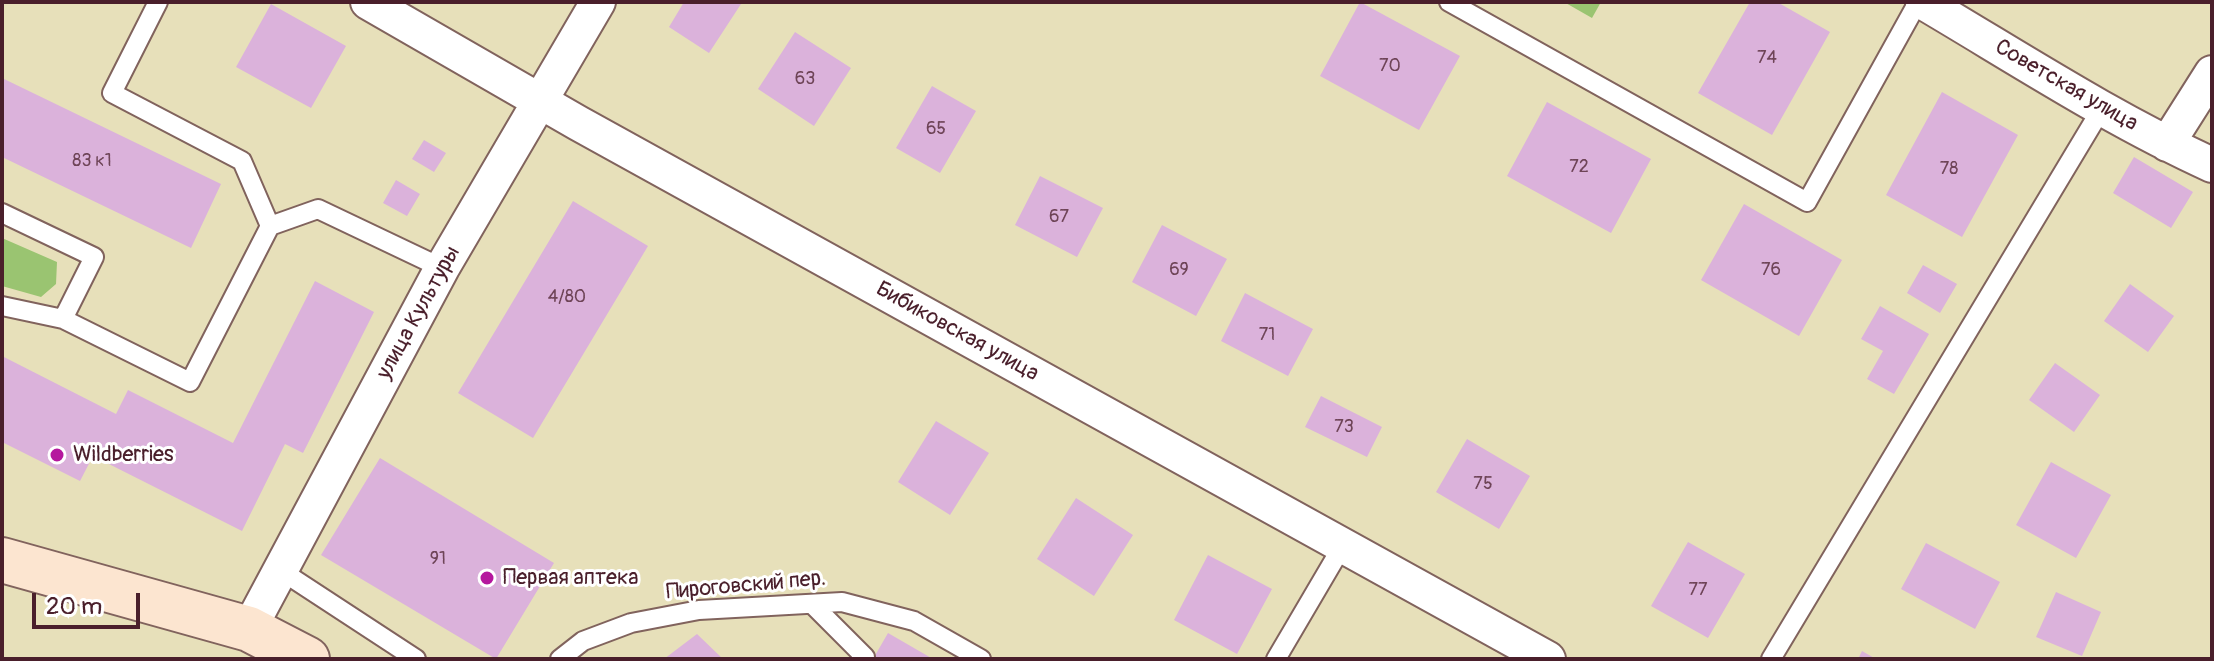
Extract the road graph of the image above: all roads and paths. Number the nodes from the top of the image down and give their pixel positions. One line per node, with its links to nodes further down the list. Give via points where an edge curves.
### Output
1 (158, 2): 12 (lane, via 112,93 242,161)
2 (368, 2): 7 (street, Бибиковская улица)
3 (598, 2): 7 (street, улица Культуры)
4 (1449, 2): 5 (lane, via 1807,202)
5 (1920, 2): 8 (street, Советская улица)
6 (2212, 73): 9 (street)
7 (539, 100): 13 (street, улица Культуры); 16 (street, Бибиковская улица)
8 (2102, 108): 9 (street, Советская улица); 28 (lane)
9 (2167, 144): 10 (street, Советская улица)
10 (2212, 165)
11 (2, 213): 15 (lane, via 94,257)
12 (270, 226): 13 (lane, via 318,209); 15 (lane, via 190,382)
13 (442, 268): 18 (street, улица Культуры)
14 (2, 306): 15 (lane)
15 (63, 319)
16 (1343, 545): 26 (lane); 27 (street, Бибиковская улица)
17 (2, 560): 20 (street)
18 (280, 570): 20 (street, улица Культуры); 23 (lane)
19 (812, 604): 21 (lane); 24 (lane, Пироговский пер., via 699,610 631,623 583,641); 25 (lane, Пироговский пер., via 842,602 914,621)
20 (249, 629): 22 (street)
21 (865, 657)
22 (307, 659)
23 (416, 659)
24 (560, 659)
25 (981, 659)
26 (1276, 659)
27 (1548, 659)
28 (1771, 659)

